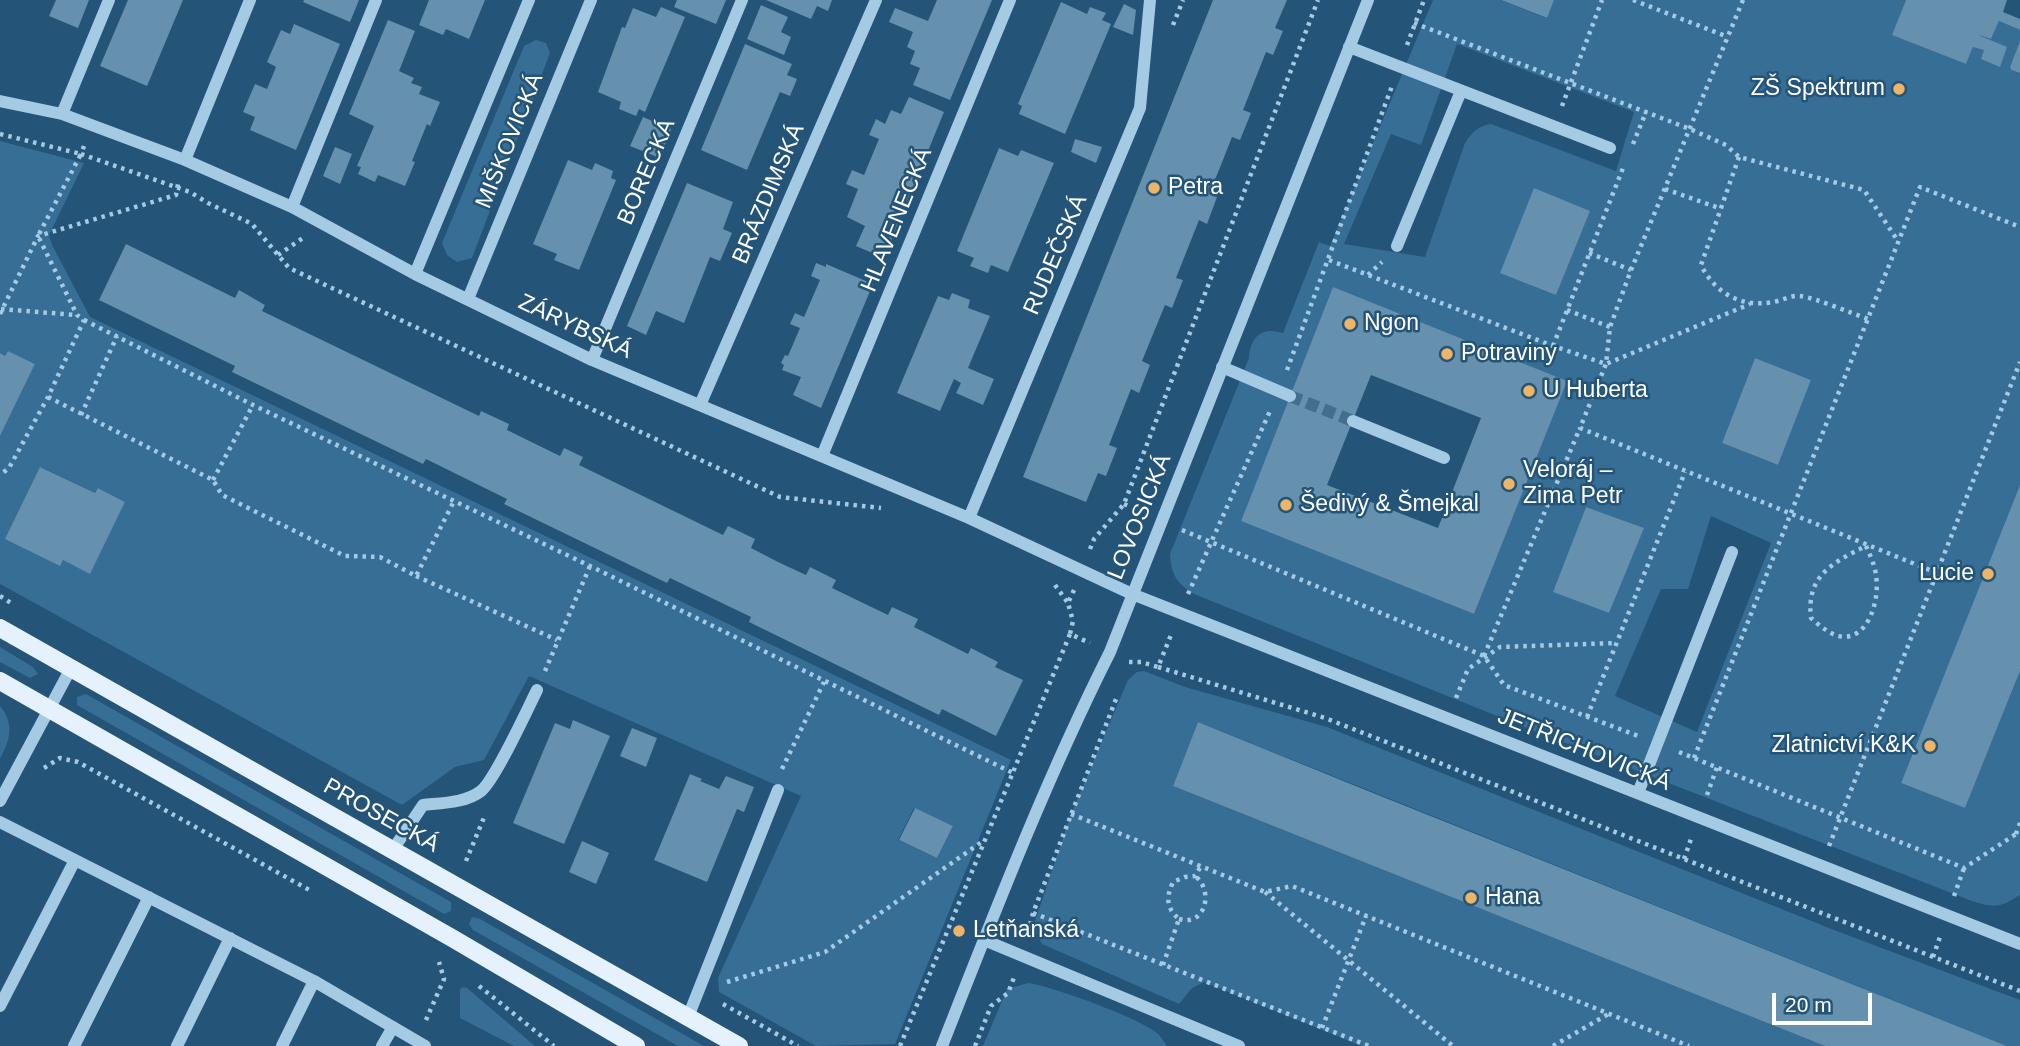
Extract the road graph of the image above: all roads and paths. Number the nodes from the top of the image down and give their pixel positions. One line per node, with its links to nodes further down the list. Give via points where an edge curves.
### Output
1 (108, 0): 23 (street)
2 (250, 0): 32 (street)
3 (376, 0): 36 (street)
4 (530, 0): 45 (street, MIŠKOVICKÁ)
5 (591, 0): 46 (street, MIŠKOVICKÁ)
6 (742, 0): 56 (street, BORECKÁ)
7 (876, 0): 64 (street, BRÁZDIMSKÁ)
8 (1010, 0): 68 (street, HLAVENECKÁ)
9 (1150, 0): 77 (street, RUDEČSKÁ, via 1140,108)
10 (1368, 0): 17 (street, LOVOSICKÁ)
11 (1424, 0): 15 (path)
12 (1602, 0): 19 (path)
13 (1633, 0): 16 (path)
14 (1743, 0): 16 (path)
15 (1415, 23): 18 (path); 19 (path)
16 (1728, 37): 26 (path)
17 (1349, 47): 18 (street); 60 (street, LOVOSICKÁ)
18 (1399, 67): 20 (street); 43 (path)
19 (1570, 84): 22 (path); 25 (path)
20 (1461, 91): 25 (street); 41 (street)
21 (0, 101): 23 (street, ZÁRYBSKÁ)
22 (1646, 112): 26 (path); 29 (path)
23 (62, 114): 24 (street, ZÁRYBSKÁ)
24 (90, 125): 30 (path); 32 (street, ZÁRYBSKÁ)
25 (1554, 127): 28 (street)
26 (1689, 129): 31 (path, via 1726,145); 35 (path)
27 (0, 134): 30 (path)
28 (1610, 148)
29 (1630, 151)
30 (81, 153): 34 (path); 39 (path)
31 (1739, 157): 37 (path); 40 (path, via 1864,190)
32 (184, 160): 34 (path); 36 (street, ZÁRYBSKÁ)
33 (1625, 164): 42 (path)
34 (178, 187): 39 (path, via 176,195); 75 (path, via 252,224 289,268 780,497)
35 (1665, 189): 37 (path); 44 (path)
36 (292, 207): 45 (street, ZÁRYBSKÁ)
37 (1719, 208): 47 (path, via 1701,265 1710,282)
38 (2020, 227): 40 (path, via 1920,187)
39 (38, 236): 49 (path); 50 (path)
40 (1898, 242): 51 (path)
41 (1397, 246)
42 (1589, 253): 44 (path); 48 (path)
43 (1329, 260): 55 (path); 59 (path)
44 (1631, 270): 53 (path)
45 (415, 274): 46 (street, ZÁRYBSKÁ)
46 (468, 299): 56 (street, ZÁRYBSKÁ)
47 (1750, 304): 51 (path, via 1798,295); 58 (path)
48 (1567, 310): 53 (path); 55 (path)
49 (1, 311): 50 (path)
50 (77, 315): 52 (path)
51 (1868, 319): 76 (path)
52 (84, 320): 54 (path); 62 (path)
53 (1610, 327): 58 (path)
54 (117, 336): 63 (path); 65 (path)
55 (1553, 346): 58 (path)
56 (592, 360): 64 (street, ZÁRYBSKÁ)
57 (2020, 362): 81 (path)
58 (1605, 364): 67 (path)
59 (1289, 365)
60 (1222, 367): 61 (street); 78 (street, LOVOSICKÁ)
61 (1290, 396)
62 (48, 397): 65 (path); 71 (path, via 9,468)
63 (253, 405): 72 (path); 73 (path)
64 (700, 405): 68 (street, ZÁRYBSKÁ)
65 (81, 415): 72 (path)
66 (1353, 421): 69 (street)
67 (1580, 428): 70 (path); 90 (path)
68 (822, 456): 77 (street, ZÁRYBSKÁ)
69 (1444, 458)
70 (1685, 472): 76 (path); 89 (path)
71 (0, 475)
72 (213, 480): 82 (path, via 222,495 345,556 380,557)
73 (454, 501): 82 (path); 96 (path)
74 (1124, 504): 78 (path)
75 (884, 508)
76 (1791, 515): 79 (path); 104 (path)
77 (969, 518): 84 (street, ZÁRYBSKÁ)
78 (1161, 522): 84 (street, LOVOSICKÁ); 90 (path)
79 (1866, 545): 79 (path, via 1830,565 1817,579 1809,603 1811,618 1840,636 1865,626 1876,598 1877,578); 81 (path)
80 (1732, 552): 102 (street)
81 (1937, 573): 110 (path)
82 (416, 576): 88 (path)
83 (1052, 582): 85 (path)
84 (1132, 594): 101 (street, JETŘICHOVICKÁ); 129 (street, LOVOSICKÁ)
85 (1068, 603)
86 (0, 628): 93 (main road, PROSECKÁ)
87 (1070, 634): 105 (path)
88 (557, 640)
89 (1616, 643): 90 (path, via 1500,647); 100 (path)
90 (1484, 656): 100 (path, via 1504,685); 101 (path, via 1468,669)
91 (1130, 662): 94 (path)
92 (1158, 667): 140 (path, via 1325,718)
93 (71, 670): 99 (street); 116 (main road, PROSECKÁ)
94 (1125, 675)
95 (0, 681): 99 (main road)
96 (824, 682): 105 (path); 106 (path, via 783,764)
97 (1120, 687): 109 (path)
98 (537, 690): 116 (street, via 482,790 463,799 423,805)
99 (50, 709): 108 (street); 154 (main road)
100 (1587, 717): 102 (path)
101 (1447, 718): 107 (street, JETŘICHOVICKÁ)
102 (1657, 743): 104 (path); 107 (street)
103 (60, 758): 123 (path, via 78,762)
104 (1694, 758): 110 (path)
105 (1013, 774): 115 (path)
106 (778, 790): 139 (street)
107 (1638, 793): 120 (street, JETŘICHOVICKÁ)
108 (0, 802)
109 (1071, 814): 119 (path); 125 (path)
110 (1840, 818): 113 (path, via 1965,868); 120 (path)
111 (0, 822): 117 (street)
112 (2020, 823): 113 (path)
113 (2018, 834)
114 (476, 837): 118 (path)
115 (984, 841): 139 (path, via 825,952); 156 (path)
116 (392, 851): 143 (main road, PROSECKÁ)
117 (75, 860): 124 (street); 141 (street)
118 (466, 861)
119 (1201, 866): 121 (path); 122 (path)
120 (1821, 866): 130 (street, JETŘICHOVICKÁ)
121 (1195, 876): 127 (path, via 1173,882 1168,892 1171,913); 127 (path, via 1203,886 1205,905 1195,919)
122 (1265, 892): 126 (path, via 1292,886); 133 (path)
123 (319, 895)
124 (149, 897): 128 (street); 148 (street)
125 (1033, 913): 132 (path); 135 (path)
126 (1366, 916): 133 (path); 142 (path)
127 (1179, 919): 135 (path)
128 (230, 938): 137 (street); 149 (street)
129 (984, 940): 132 (street); 157 (street, LOVOSICKÁ)
130 (2020, 944)
131 (427, 956): 134 (path)
132 (1022, 956): 147 (street); 158 (path, via 1008,993 991,1006)
133 (1349, 961): 146 (path); 161 (path)
134 (439, 962): 136 (path); 144 (path, via 444,979)
135 (1163, 965): 146 (path)
136 (451, 969)
137 (314, 981): 145 (street); 150 (street)
138 (473, 981): 153 (path)
139 (699, 990): 143 (street)
140 (2020, 991)
141 (0, 1006)
142 (1611, 1013): 162 (path); 163 (path)
143 (688, 1017): 155 (main road, PROSECKÁ)
144 (426, 1021)
145 (393, 1027): 151 (street); 152 (street)
146 (1322, 1028): 160 (path)
147 (1207, 1040): 159 (street)
148 (74, 1046)
149 (177, 1046)
150 (282, 1046)
151 (382, 1046)
152 (425, 1046)
153 (554, 1046)
154 (636, 1046)
155 (739, 1046)
156 (900, 1046)
157 (942, 1046)
158 (975, 1046)
159 (1239, 1046)
160 (1369, 1046)
161 (1453, 1046)
162 (1553, 1046)
163 (1689, 1046)

